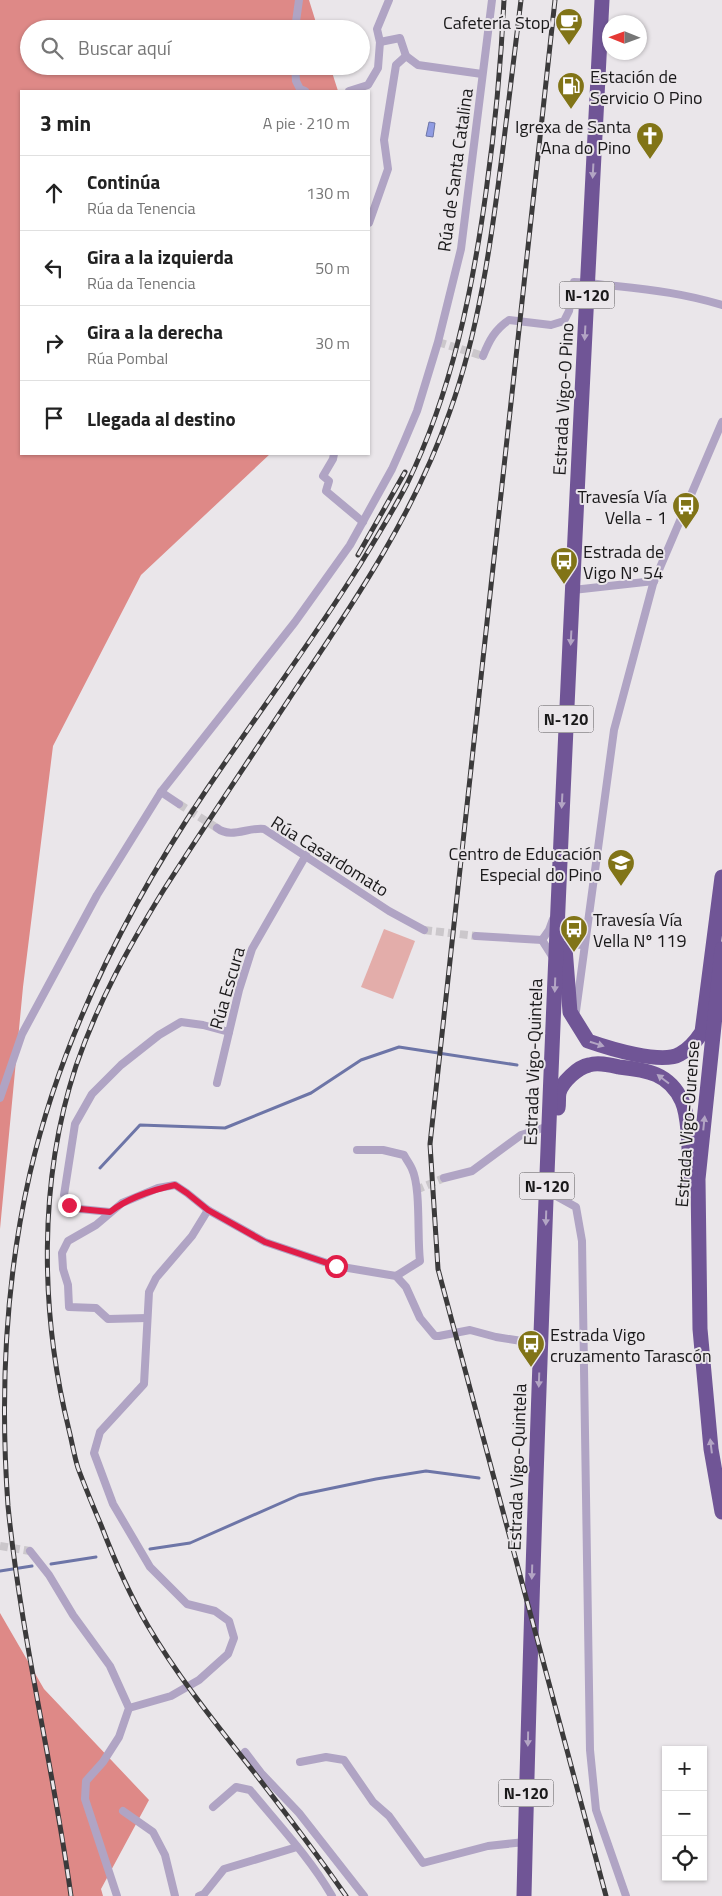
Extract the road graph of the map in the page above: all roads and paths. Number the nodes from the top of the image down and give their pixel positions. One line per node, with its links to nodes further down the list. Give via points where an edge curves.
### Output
1 (299, 0): 5 (street)
2 (389, 0): 6 (street, via 377,29)
3 (492, 0): 8 (street, Rúa de Santa Catalina)
4 (602, 0): 13 (highway, Estrada Vigo-O Pino / N-120, one-way to 13)
5 (296, 20)
6 (380, 42): 7 (street, via 400,38); 11 (street, via 378,68 368,85)
7 (406, 56): 8 (street, via 418,65); 12 (street, via 396,65 384,140 388,170)
8 (482, 74): 18 (street, Rúa de Santa Catalina, via 461,249 438,342 417,411 392,469)
9 (296, 75): 10 (street)
10 (302, 90)
11 (352, 90)
12 (370, 220)
13 (588, 282): 14 (street, via 660,290); 15 (street, via 574,282 564,321 551,325 509,320 500,326); 20 (highway, Estrada Vigo-O Pino / N-120, one-way to 20)
14 (722, 304)
15 (483, 356)
16 (722, 422): 19 (street)
17 (334, 455): 18 (street, via 323,476 329,481 326,491)
18 (363, 522): 21 (street, Rúa de Santa Catalina, via 294,622)
19 (654, 581): 20 (street); 32 (street, via 614,730)
20 (573, 590): 24 (highway, Estrada Vigo-Quintela / N-120, one-way to 24)
21 (161, 792): 22 (street); 38 (street, Rúa de Santa Catalina, via 97,896 22,1034)
22 (179, 804)
23 (216, 828): 25 (street, Rúa Casardomato, via 231,834 264,829)
24 (560, 832): 27 (highway, Estrada Vigo-Quintela / N-120); 31 (highway)
25 (306, 855): 28 (street, Rúa Casardomato, via 389,911); 36 (street, Rúa Escura, via 252,949)
26 (722, 877): 35 (highway, one-way to 26, via 588,1041 611,1049 658,1058 679,1056 693,1045 702,1032)
27 (559, 906): 30 (street); 34 (highway, Estrada Vigo-Quintela / N-120)
28 (424, 930)
29 (476, 936): 30 (street)
30 (542, 940): 34 (street)
31 (565, 944): 32 (street); 35 (highway, via 570,1012)
32 (584, 945): 35 (street)
33 (722, 949): 47 (highway, Estrada Vigo-Ourense, one-way to 33, via 698,1180)
34 (556, 963): 39 (highway, Estrada Vigo-Quintela / N-120, one-way to 39)
35 (574, 1020)
36 (229, 1032): 37 (street, Rúa Escura); 44 (street, via 181,1022 121,1065 92,1094 76,1124 64,1195 69,1205)
37 (217, 1083)
38 (0, 1098)
39 (550, 1126): 41 (street, via 521,1135 472,1171); 42 (highway, Estrada Vigo-Quintela / N-120)
40 (357, 1150): 45 (street, via 383,1150 404,1155 413,1170 420,1260)
41 (444, 1178)
42 (547, 1192): 47 (highway, one-way to 42, via 693,1256 688,1132 682,1102 670,1083 655,1073 640,1069 598,1064 587,1065 577,1071 559,1092 555,1171); 48 (highway, Estrada Vigo-Quintela / N-120, one-way to 48); 65 (street, via 576,1206 582,1241 590,1750 596,1810)
43 (208, 1210): 44 (street, via 175,1185 158,1188 122,1203); 45 (street, via 265,1242 336,1266); 46 (street, via 192,1236 156,1278 149,1292)
44 (110, 1212): 46 (street, via 96,1225 68,1241 62,1253 69,1306 96,1308 108,1318)
45 (396, 1276): 48 (street, via 406,1287 420,1318 435,1336 470,1330)
46 (146, 1318): 51 (street, via 144,1384 100,1432 94,1453 113,1504 150,1567 187,1604 215,1612 229,1621 234,1638 228,1654 199,1680 171,1696)
47 (700, 1329): 49 (highway, Estrada Vigo-Ourense, one-way to 47, via 711,1449)
48 (541, 1344): 54 (highway, Estrada Vigo-Quintela / N-120, one-way to 54)
49 (722, 1512)
50 (30, 1551): 51 (street, via 110,1666)
51 (130, 1708): 59 (street, via 119,1737 86,1781 85,1799)
52 (246, 1752): 63 (street)
53 (300, 1762): 57 (street, via 326,1757 344,1760 373,1802 389,1816 423,1863 488,1846)
54 (526, 1801): 57 (highway, Estrada Vigo-Quintela / N-120); 64 (highway)
55 (213, 1807): 58 (street, via 236,1787 250,1790)
56 (122, 1811): 60 (street, via 153,1832 165,1855)
57 (525, 1842): 64 (highway, Estrada Vigo-Quintela / N-120)
58 (297, 1847): 61 (street, via 224,1869); 62 (street)
59 (117, 1896)
60 (175, 1896)
61 (199, 1896)
62 (332, 1896)
63 (364, 1896)
64 (525, 1896)
65 (626, 1896)

